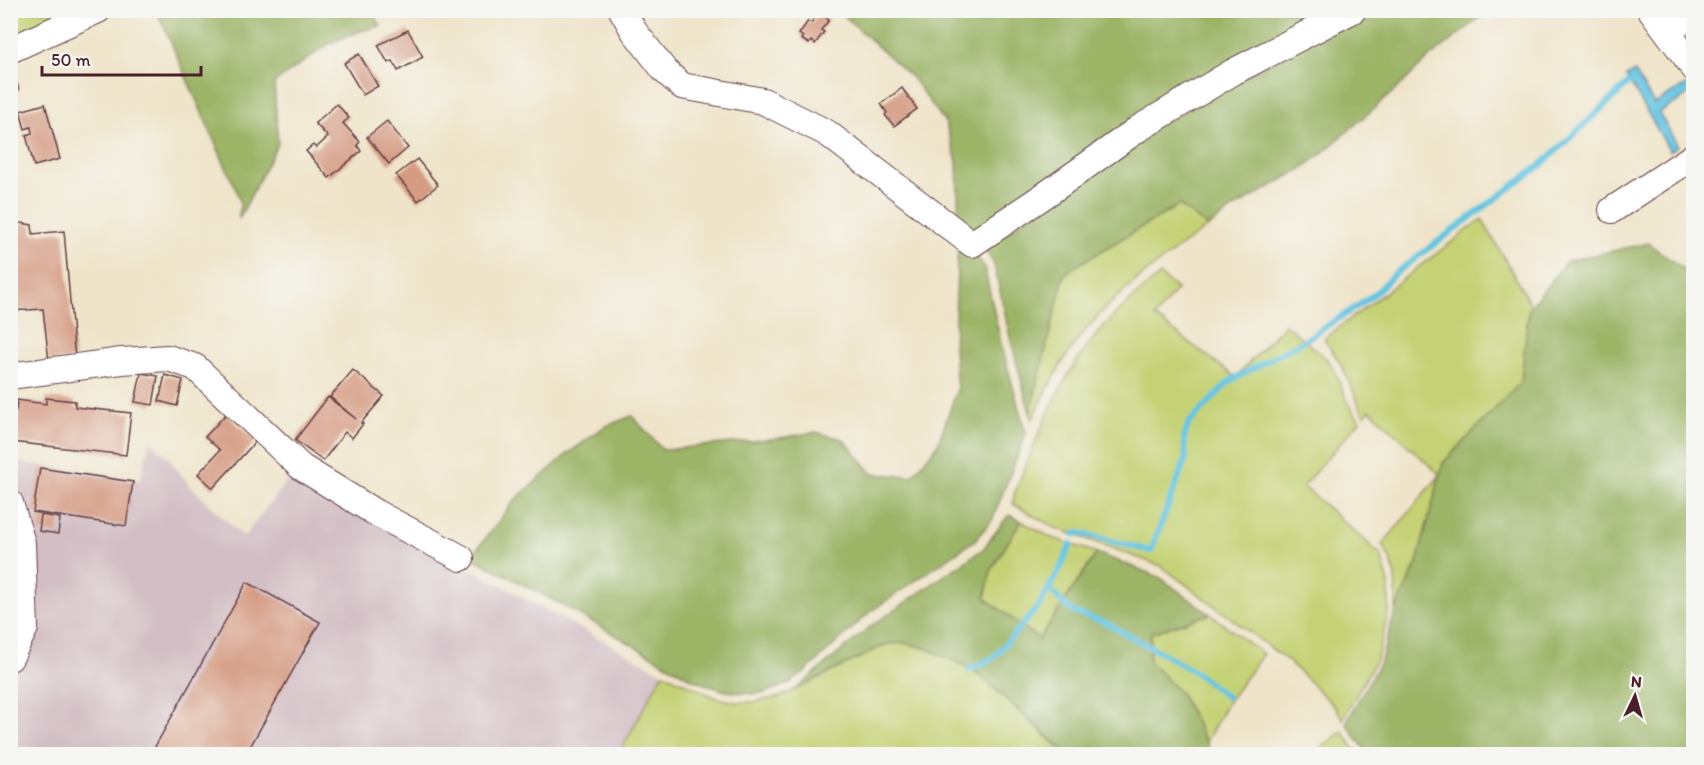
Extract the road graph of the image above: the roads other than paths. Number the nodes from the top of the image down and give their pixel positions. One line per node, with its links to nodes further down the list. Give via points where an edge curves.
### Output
1 (98, 10): 6 (street)
2 (622, 10): 3 (street, via 634,31 682,86 763,101 827,133 972,244 1138,129 1233,72)
3 (1353, 10)
4 (1694, 15): 5 (street)
5 (1659, 20): 7 (street)
6 (10, 50)
7 (1694, 68)
8 (1694, 156): 9 (street)
9 (1612, 210)
10 (10, 376): 12 (street, via 168,358 195,368 301,467 376,513)
11 (10, 503): 13 (street, via 22,543 25,628)
12 (462, 558)
13 (10, 658)

